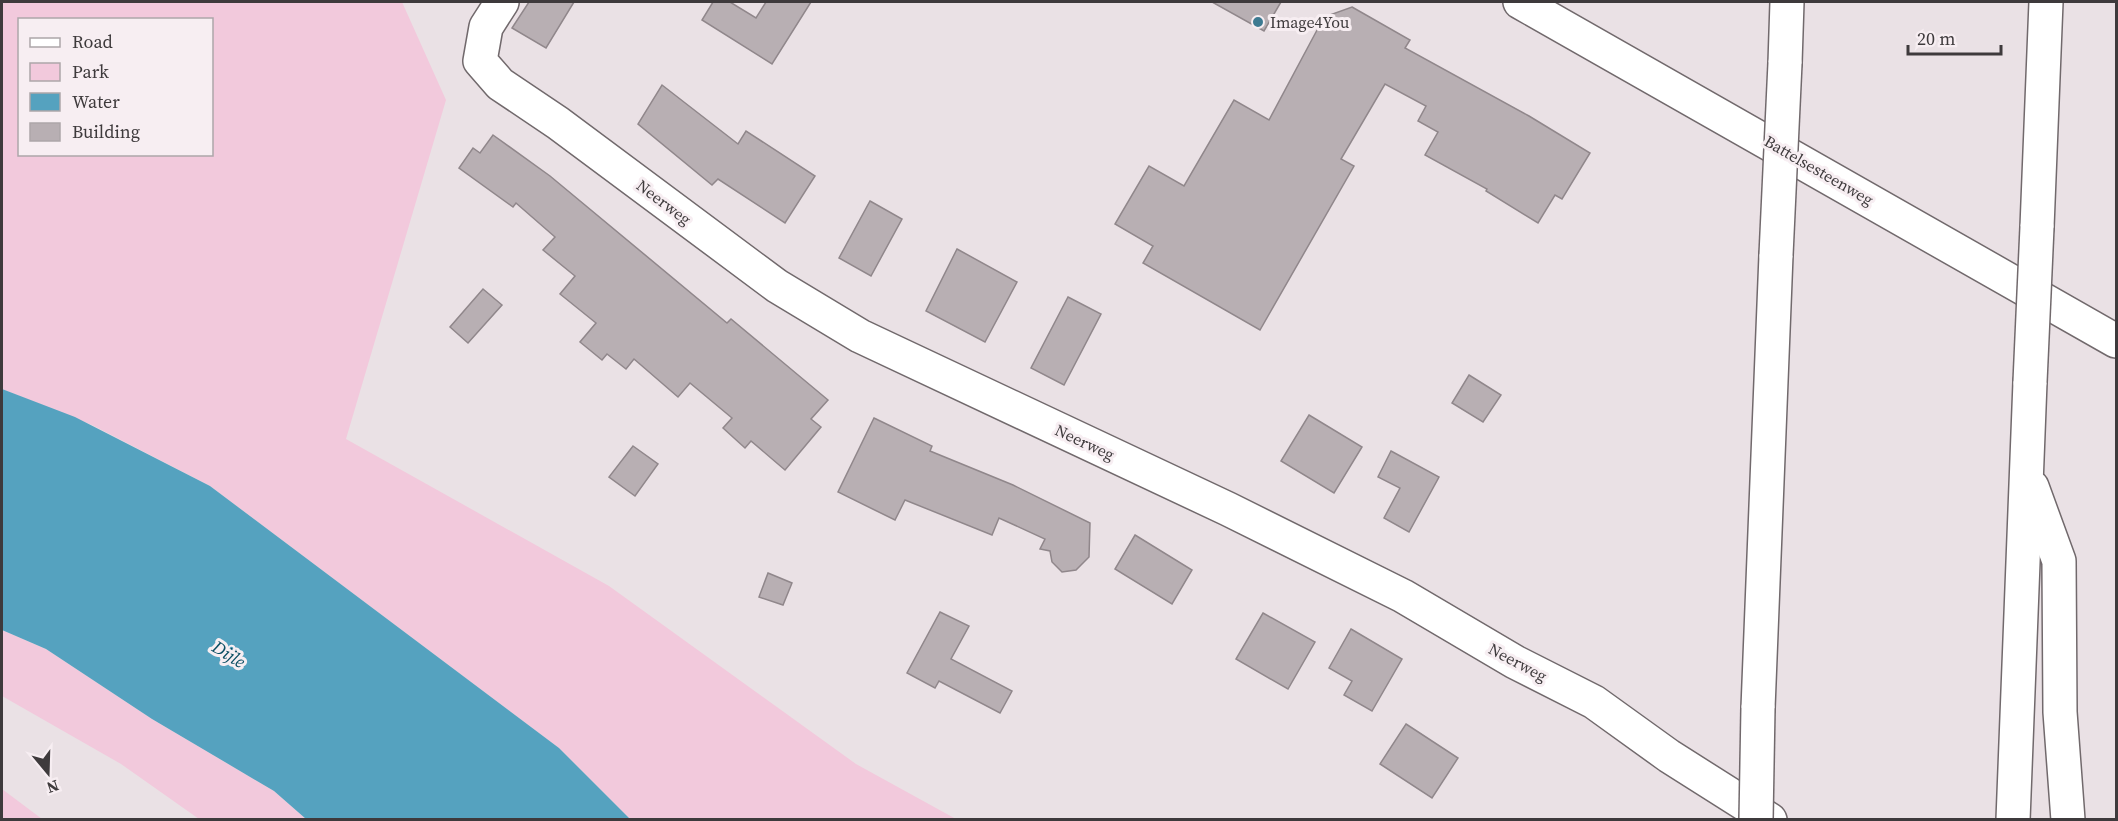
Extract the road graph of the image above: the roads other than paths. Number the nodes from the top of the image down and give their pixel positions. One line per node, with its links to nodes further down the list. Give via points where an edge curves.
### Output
1 (502, 2): 8 (main road, Neerweg, via 486,27 480,61 500,84 777,286 860,336 1403,596 1515,662 1594,702 1669,756)
2 (1520, 2): 5 (main road, Battelsesteenweg)
3 (1787, 2): 7 (main road, bridge)
4 (2046, 2): 6 (main road, bridge)
5 (2116, 341)
6 (2026, 471): 9 (main road); 10 (main road, via 2059,561 2060,712)
7 (1756, 819)
8 (1770, 819)
9 (2013, 819)
10 (2068, 819)

